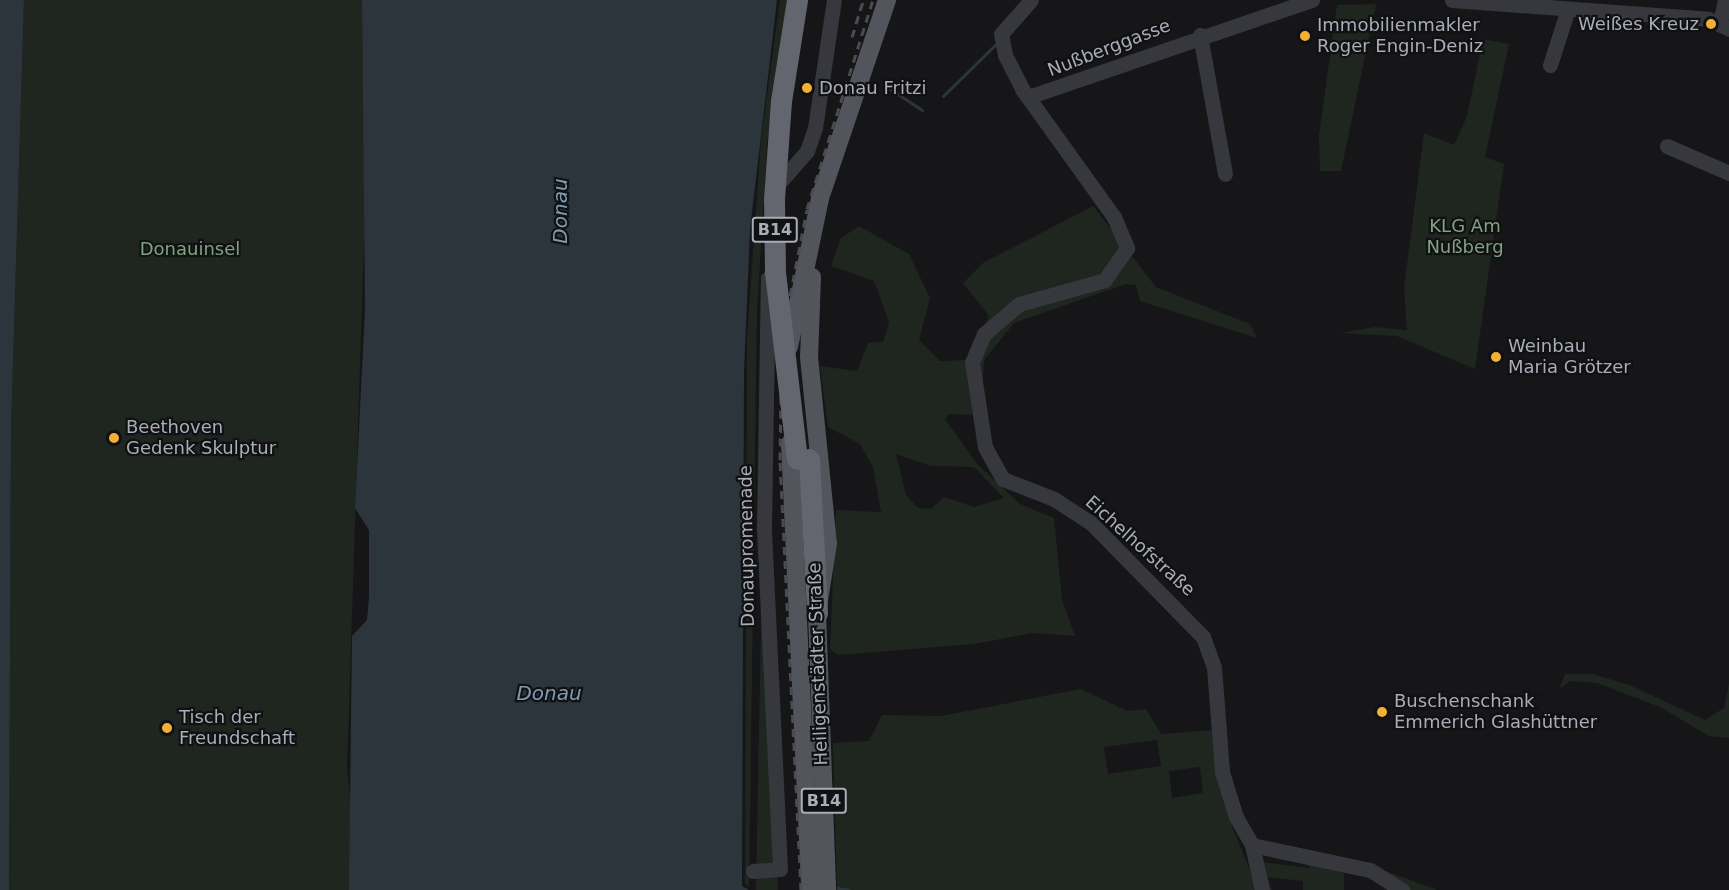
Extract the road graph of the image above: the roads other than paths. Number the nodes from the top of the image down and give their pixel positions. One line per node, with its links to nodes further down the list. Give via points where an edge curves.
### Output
1 (797, 0): 19 (highway, B14, bridge, via 775,158 775,272)
2 (809, 0): 19 (highway, B14, via 795,84 785,227 813,495)
3 (834, 0): 22 (street, Donaupromenade, via 815,128 807,151 771,195 764,527 780,869)
4 (887, 0): 14 (main road)
5 (1031, 0): 15 (street, Eichelhofstraße, via 1001,34 1005,55)
6 (1312, 0): 12 (street, Nußberggasse)
7 (1452, 0): 9 (street)
8 (1725, 0): 11 (street)
9 (1504, 2): 10 (street)
10 (1568, 9): 11 (street); 13 (street)
11 (1724, 26)
12 (1200, 35): 15 (street, Nußberggasse); 18 (street, Nußberggasse)
13 (1550, 65)
14 (861, 81): 20 (main road, via 858,116 814,268 808,308 828,543); 23 (main road, via 820,198 792,320 786,380)
15 (1031, 96): 21 (street, Eichelhofstraße, via 1114,217 1127,248 1106,280 1019,304 984,334 972,374 987,453 1003,479 1054,499 1091,523 1203,638 1214,668 1222,772)
16 (1667, 146): 17 (street)
17 (1729, 172)
18 (1225, 174)
19 (813, 546): 20 (highway, Heiligenstädter Straße / B14)
20 (817, 613): 24 (main road, Heiligenstädter Straße / B14)
21 (1252, 844): 25 (street, Eichelhofstraße); 26 (street, via 1370,870)
22 (753, 871)
23 (810, 890)
24 (827, 890)
25 (1262, 890)
26 (1402, 890)

